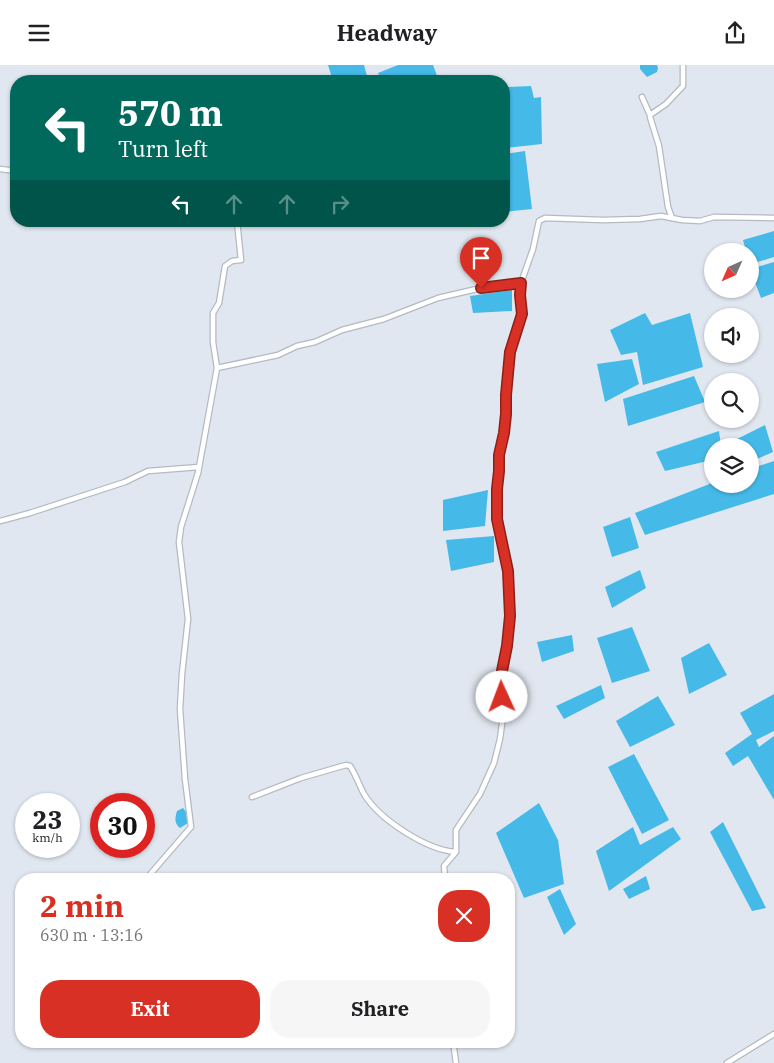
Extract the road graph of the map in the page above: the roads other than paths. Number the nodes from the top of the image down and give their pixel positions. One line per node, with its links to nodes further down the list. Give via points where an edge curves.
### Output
1 (683, 65): 3 (street, via 683,86)
2 (642, 97): 3 (street)
3 (650, 115): 4 (street)
4 (672, 218): 5 (street, via 700,221 714,217); 7 (street, via 545,218 539,221)
5 (774, 218)
6 (238, 227): 8 (street, via 241,260 225,266 219,303 213,313)
7 (521, 283): 8 (street, via 481,288 438,299 278,355); 12 (street, via 522,314 510,352 497,489 497,519 508,571 510,616 502,671 503,716 494,763 480,794 456,830)
8 (216, 368): 9 (street)
9 (199, 467): 10 (street, via 148,471 125,482); 13 (street, via 179,542 188,619 180,709 191,827)
10 (0, 521)
11 (252, 797): 12 (street, via 317,772 350,766 364,793 387,819 410,835 440,849)
12 (456, 852): 14 (street, via 444,866)
13 (151, 873)
14 (445, 873)
15 (774, 1034): 18 (street)
16 (454, 1048): 17 (street)
17 (456, 1063)
18 (727, 1063)

